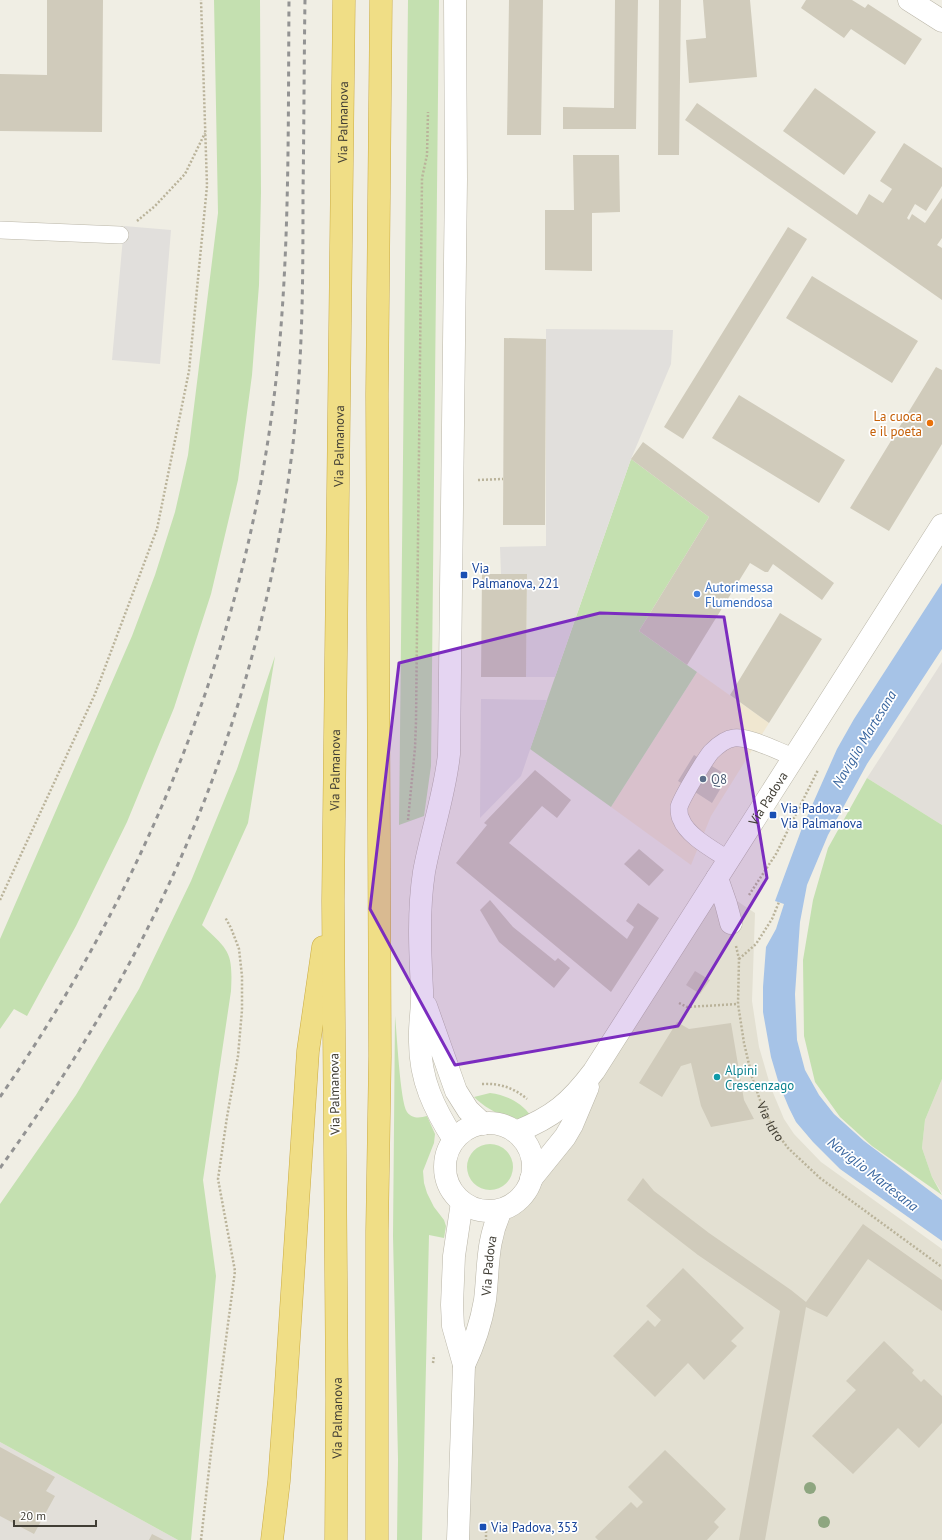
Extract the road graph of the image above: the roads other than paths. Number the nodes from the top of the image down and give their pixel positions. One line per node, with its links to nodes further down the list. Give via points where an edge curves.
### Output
1 (344, 0): 12 (highway, Via Palmanova)
2 (381, 0): 25 (highway, via 377,387 380,1056)
3 (455, 0): 14 (street, via 456,179 449,754 422,887)
4 (909, 0): 5 (street)
5 (942, 22)
6 (0, 230): 7 (lane)
7 (120, 235)
8 (942, 525): 9 (street, Via Padova)
9 (794, 758): 10 (street, Via Padova); 10 (lane, via 743,738 732,738 721,743 711,753 683,798 679,809 680,819 695,837)
10 (729, 860): 11 (street, Via Padova)
11 (717, 878): 13 (street); 15 (street, Via Padova)
12 (332, 901): 23 (highway, via 308,1051 279,1481); 24 (highway, Via Palmanova)
13 (731, 923)
14 (422, 996): 16 (street, via 456,1091 468,1110); 18 (street, via 420,1042 423,1071 431,1100)
15 (594, 1071): 17 (street, Via Padova, via 571,1100 558,1110); 19 (street, Via Padova, via 565,1137)
16 (483, 1124): 17 (street, via 499,1125); 18 (street, via 468,1129)
17 (516, 1132): 19 (street, Via Padova, via 526,1143 530,1153 533,1164)
18 (454, 1140): 20 (street, via 445,1158 445,1175 451,1190)
19 (531, 1179): 21 (street, Via Padova, via 520,1199)
20 (462, 1202): 21 (street, via 479,1211); 22 (street, Via Padova, via 454,1256 452,1305 453,1326)
21 (501, 1210): 22 (street, Via Padova, via 492,1230 489,1246 485,1298 479,1330)
22 (464, 1365): 26 (street, Via Padova)
23 (272, 1540)
24 (336, 1540)
25 (376, 1540)
26 (458, 1540)

